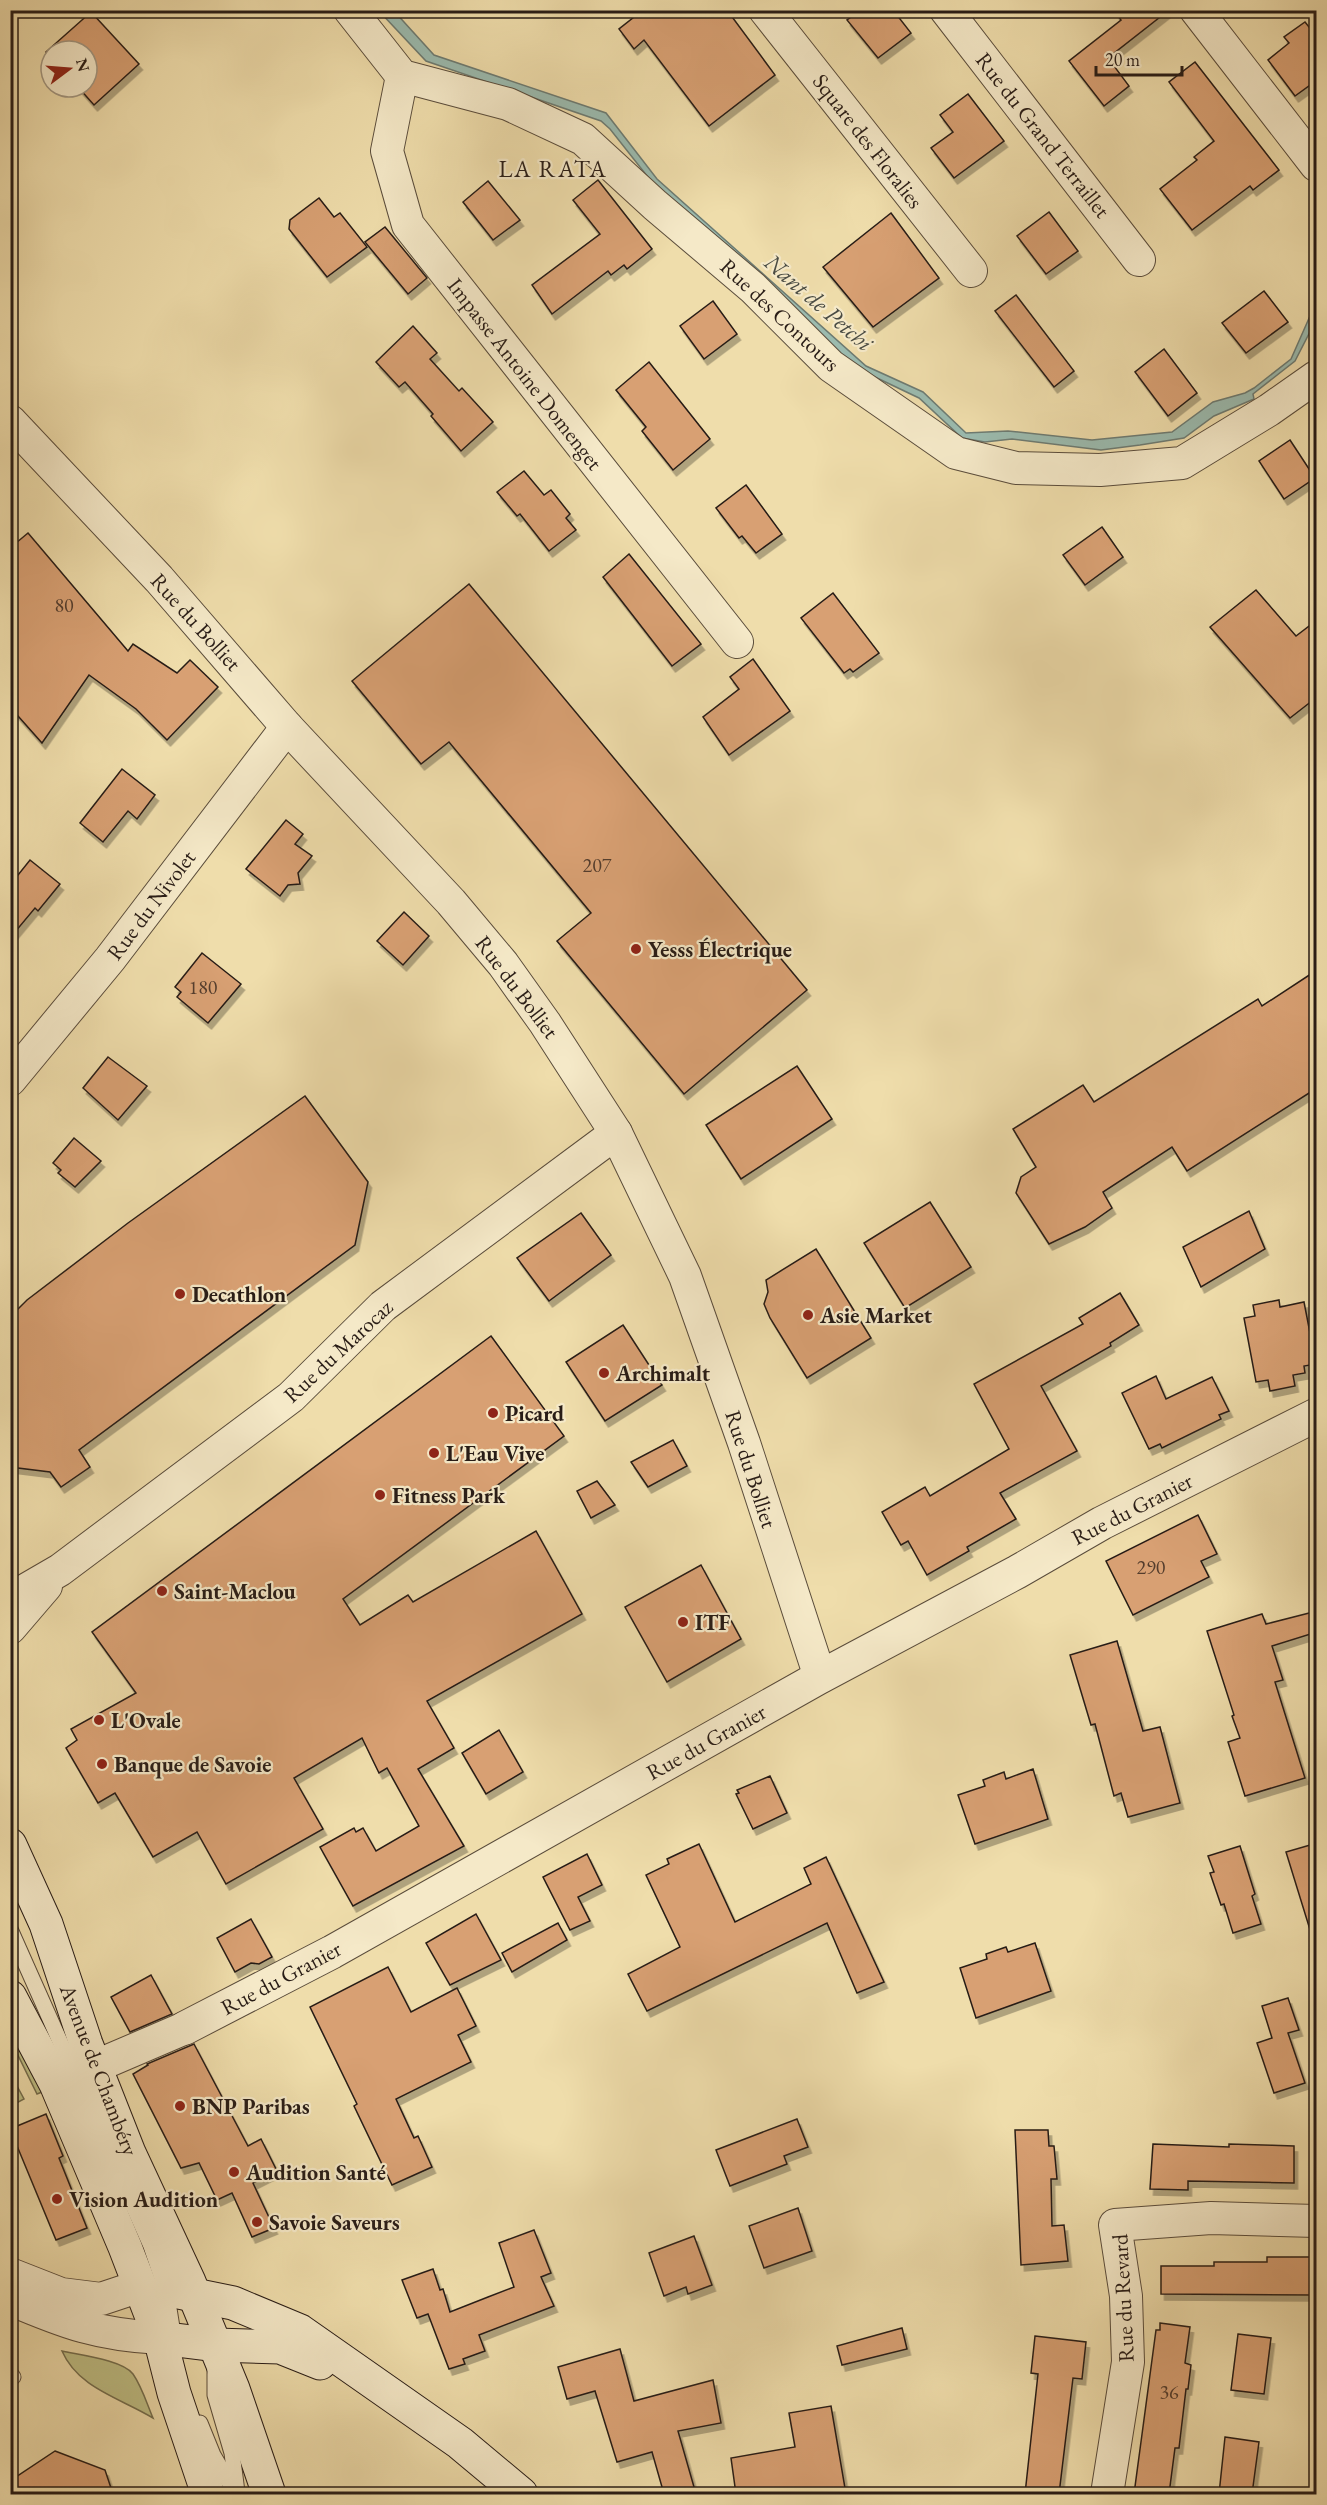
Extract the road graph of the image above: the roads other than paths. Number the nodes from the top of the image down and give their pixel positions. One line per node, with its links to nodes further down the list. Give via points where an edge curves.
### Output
1 (350, 10): 5 (street)
2 (765, 10): 8 (street, Square des Floralies)
3 (946, 10): 7 (street, Rue du Grand Terraillet)
4 (1196, 10): 6 (street)
5 (402, 76): 9 (street, Rue des Contours, via 508,104 583,140 753,288 831,366 956,453 1016,468 1100,470 1182,463); 11 (street, Impasse Antoine Domenget, via 387,151 408,225)
6 (1317, 165)
7 (1140, 260)
8 (971, 271)
9 (1317, 377)
10 (10, 422): 12 (street, Rue du Bolliet, via 188,611)
11 (737, 642)
12 (287, 727): 13 (street, Rue du Nivolet, via 110,959); 14 (street, Rue du Bolliet, via 413,860 503,964)
13 (10, 1080)
14 (616, 1133): 16 (street, Rue du Marocaz, via 383,1306 291,1398); 19 (street, Rue du Bolliet, via 685,1276)
15 (1317, 1415): 19 (main road, Rue du Granier, via 1102,1523)
16 (60, 1570): 17 (street, Rue du Marocaz); 18 (street, Rue du Marocaz)
17 (10, 1599)
18 (10, 1628)
19 (820, 1677): 24 (main road, Rue du Granier, via 332,1952)
20 (10, 1845): 25 (main road, Avenue de Chambéry, via 46,1924)
21 (10, 1929): 23 (lane)
22 (10, 1997): 28 (main road, Avenue de Chambéry)
23 (43, 2001): 25 (lane); 28 (lane)
24 (184, 2028): 25 (street, Rue du Granier)
25 (90, 2056): 28 (main road, Avenue de Chambéry, via 129,2153)
26 (1317, 2221): 39 (street, Rue du Revard, via 1210,2218 1115,2225 1126,2296 1128,2362)
27 (10, 2274): 28 (street, via 61,2294 101,2299)
28 (167, 2291): 30 (main road, Avenue de Chambéry); 31 (main road, Avenue de Chambéry); 34 (main road, via 233,2303 300,2331)
29 (10, 2299): 30 (street, via 96,2331)
30 (167, 2339): 31 (main road); 35 (main road, Avenue de Chambéry, via 174,2393); 36 (lane, via 213,2456)
31 (216, 2345): 34 (main road, via 280,2347); 36 (lane, via 215,2395 232,2453); 37 (main road, Avenue de Chambéry)
32 (10, 2373): 33 (lane)
33 (10, 2378)
34 (378, 2385): 38 (main road, via 460,2443)
35 (208, 2494)
36 (237, 2494)
37 (269, 2494)
38 (521, 2494)
39 (1107, 2494)

